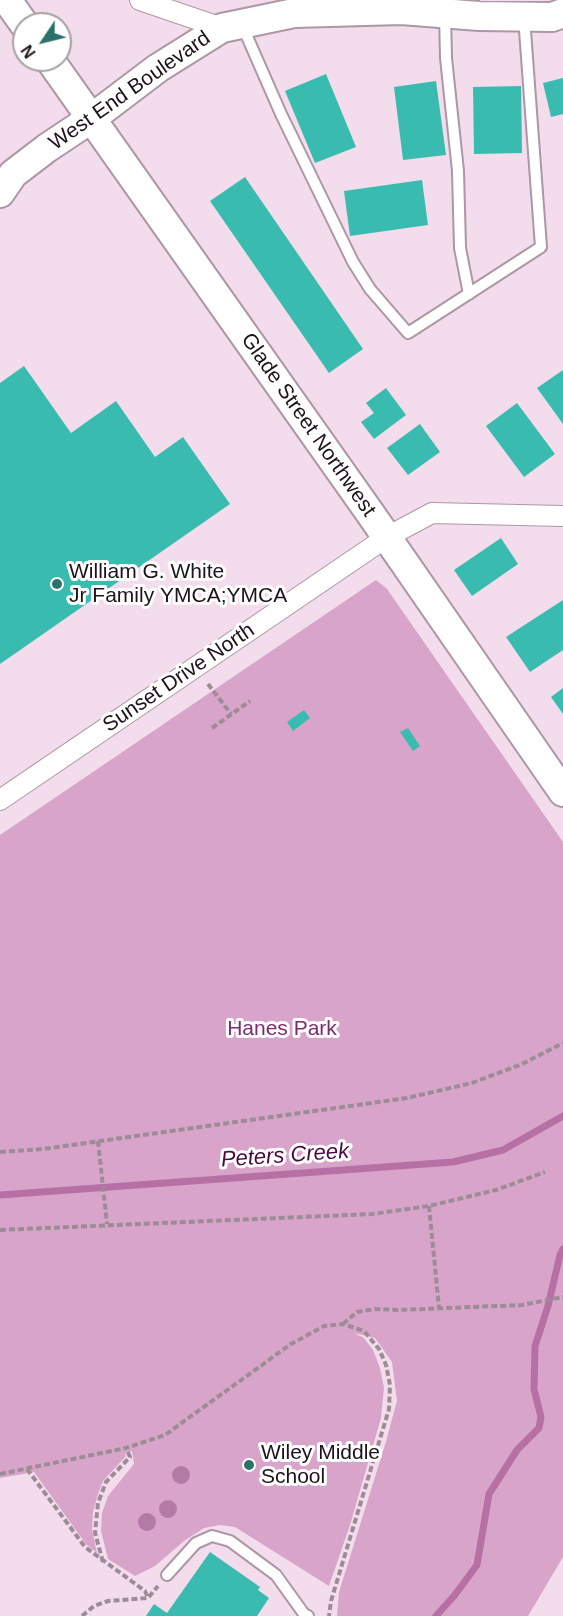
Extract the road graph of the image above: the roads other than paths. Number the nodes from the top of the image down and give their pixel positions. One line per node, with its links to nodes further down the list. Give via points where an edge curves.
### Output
1 (140, 0): 5 (street)
2 (445, 13): 4 (street, West End Boulevard); 5 (street, West End Boulevard, via 294,13); 9 (lane, via 460,248)
3 (563, 13): 4 (street, West End Boulevard)
4 (524, 17): 9 (lane, via 541,247)
5 (232, 26): 7 (street, West End Boulevard, via 158,68); 9 (lane, via 281,114 353,262 370,289 408,333)
6 (59, 72): 7 (street, Glade Street Northwest)
7 (92, 118): 8 (street, West End Boulevard, via 13,174); 11 (street, Glade Street Northwest)
8 (0, 193)
9 (470, 294)
10 (563, 516): 11 (street, Sunset Drive North, via 432,513)
11 (387, 537): 12 (street, Glade Street Northwest); 13 (street, Sunset Drive North)
12 (563, 792)
13 (0, 800)
14 (167, 1575): 15 (lane, via 196,1543 212,1536 230,1541 276,1575)
15 (308, 1616)

